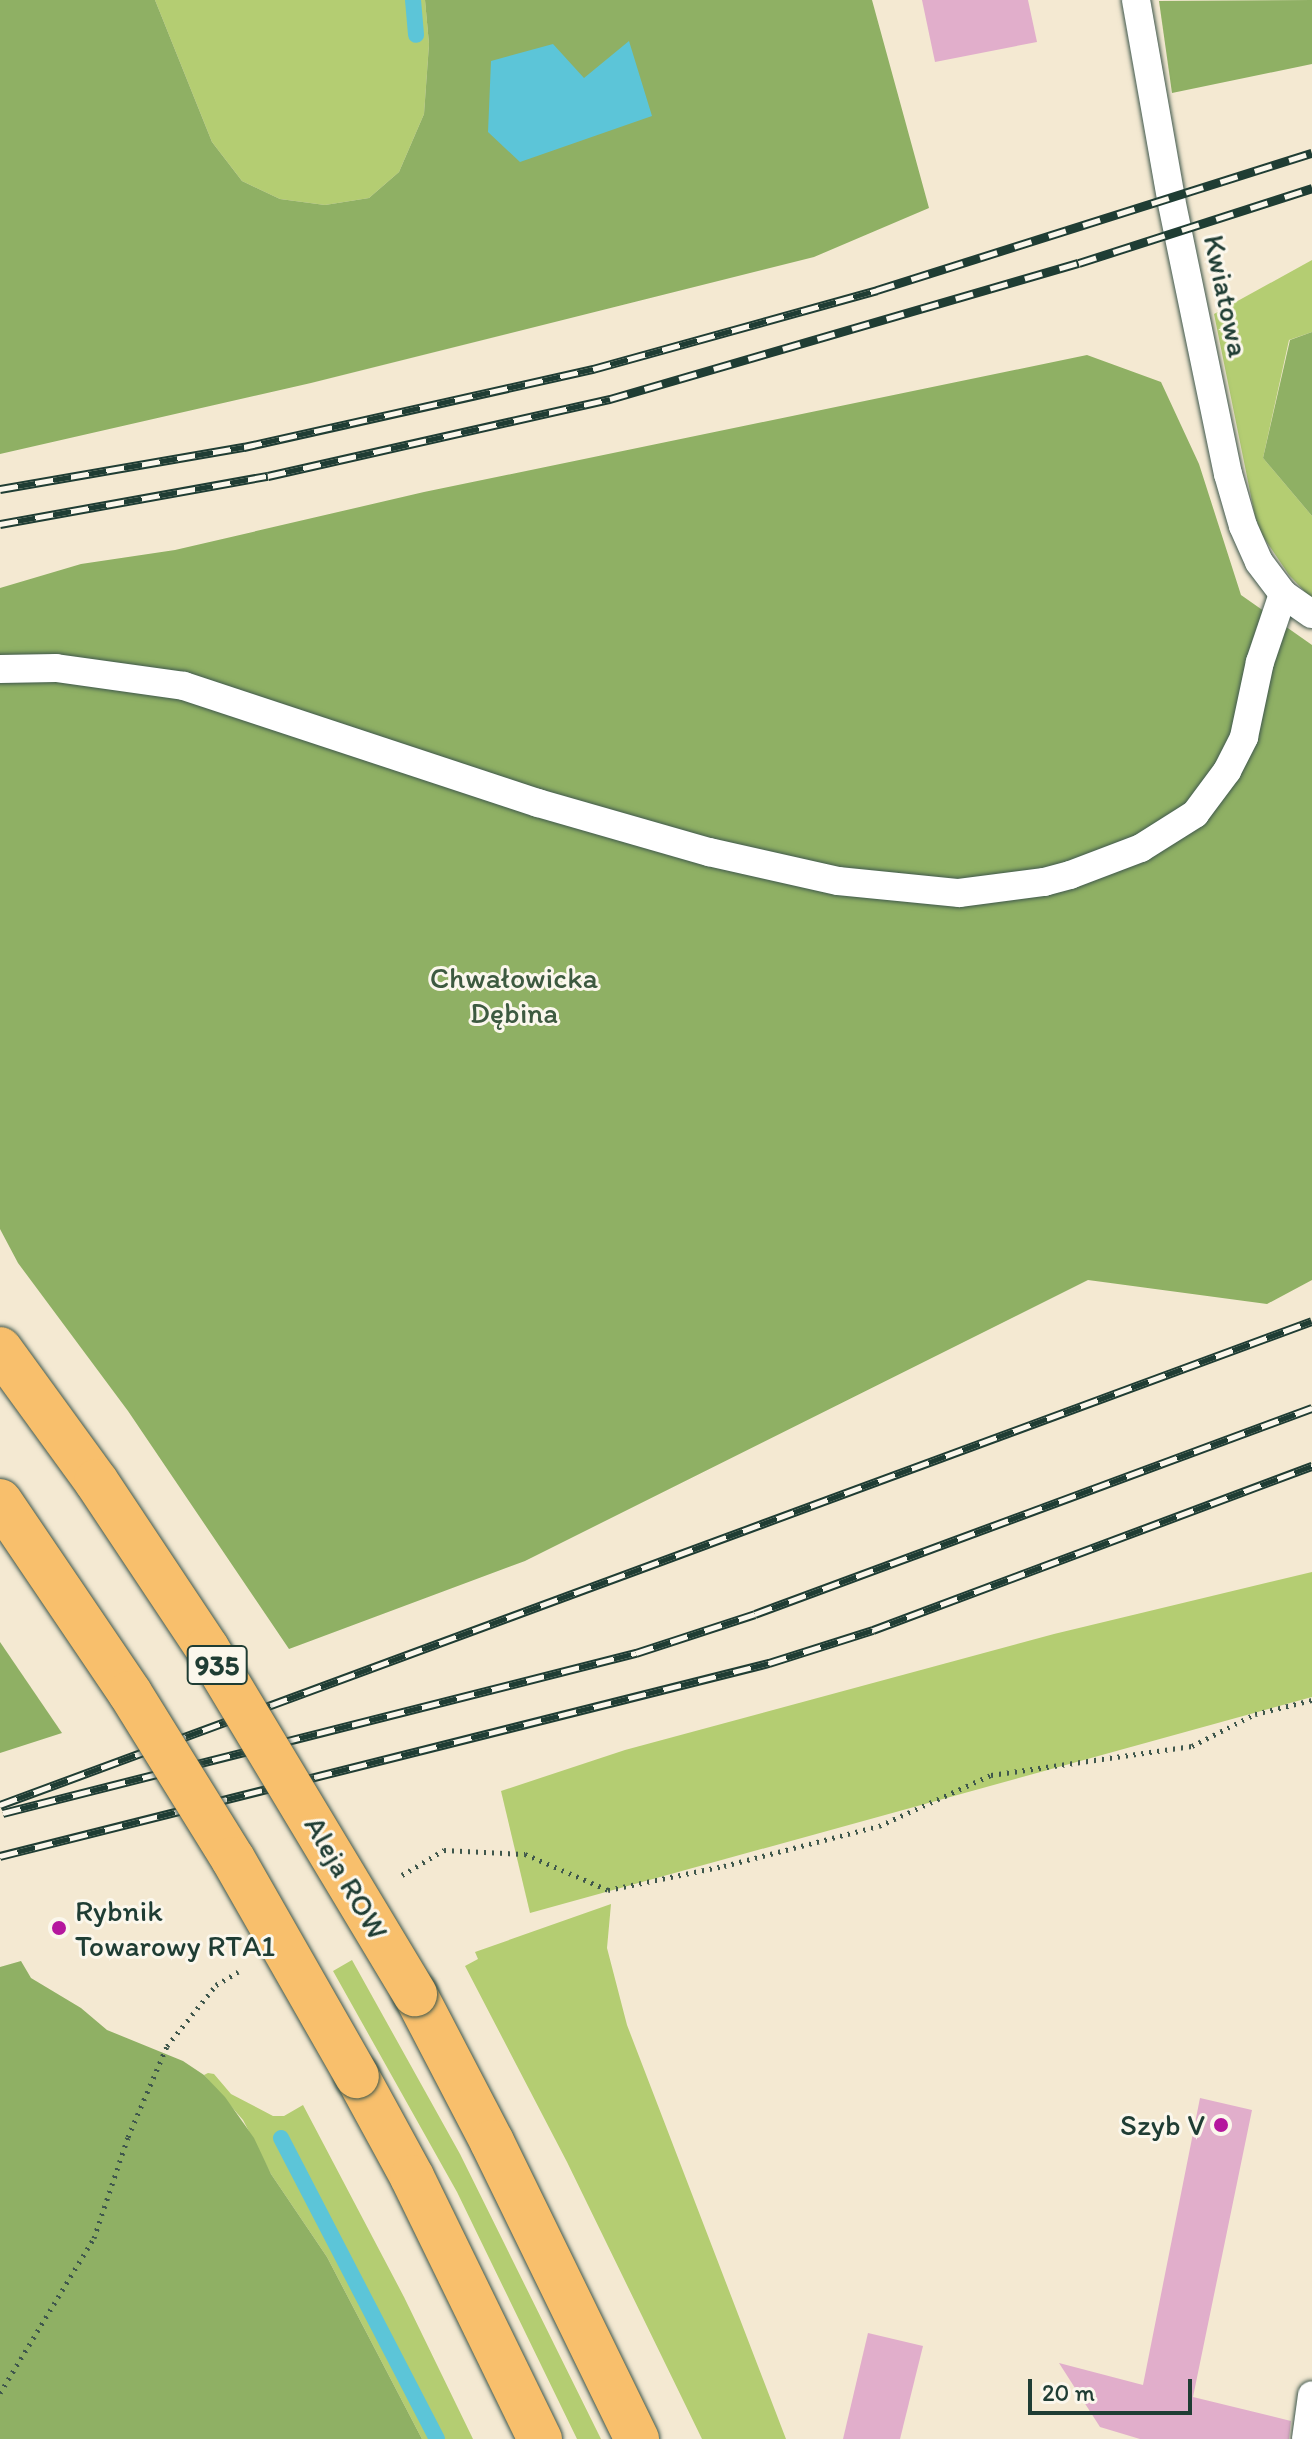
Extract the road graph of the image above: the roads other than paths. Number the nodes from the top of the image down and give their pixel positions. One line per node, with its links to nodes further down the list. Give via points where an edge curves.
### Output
1 (1136, 0): 2 (lane, Kwiatowa, via 1228,474 1259,562)
2 (1283, 594): 3 (lane, Kwiatowa); 4 (lane, via 1260,662 1244,737 1195,814 1141,848 1070,875 959,893 838,881 709,852 538,803 184,686 56,668)
3 (1312, 614)
4 (0, 669)
5 (0, 1349): 9 (main road, Aleja ROW / 935, bridge, via 207,1648 415,1994)
6 (0, 1501): 8 (main road, bridge, via 233,1859 412,2177)
7 (1312, 2395): 10 (lane)
8 (540, 2439)
9 (637, 2439)
10 (1306, 2439)

